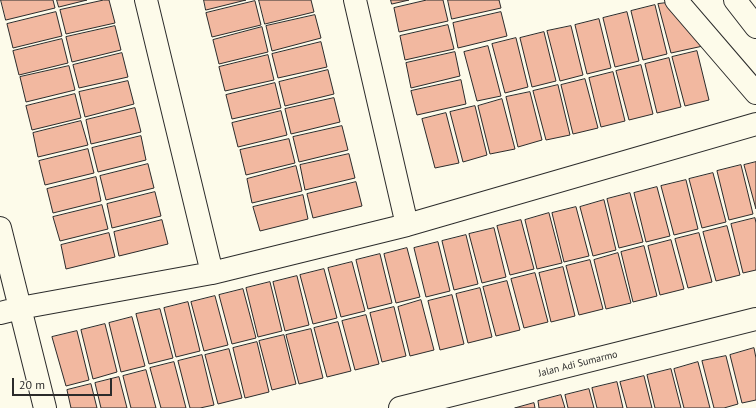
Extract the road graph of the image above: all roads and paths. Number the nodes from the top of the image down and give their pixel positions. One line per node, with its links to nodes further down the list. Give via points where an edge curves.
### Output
1 (146, 0): 10 (street)
2 (355, 0): 8 (street)
3 (676, 0): 6 (street)
4 (735, 0): 5 (street)
5 (756, 27)
6 (756, 93)
7 (756, 124): 8 (street)
8 (407, 225): 10 (street)
9 (0, 228): 11 (street)
10 (212, 273): 11 (street)
11 (10, 311): 13 (street)
12 (756, 319): 14 (street, Jalan Adi Sumarmo)
13 (45, 408)
14 (400, 408)

